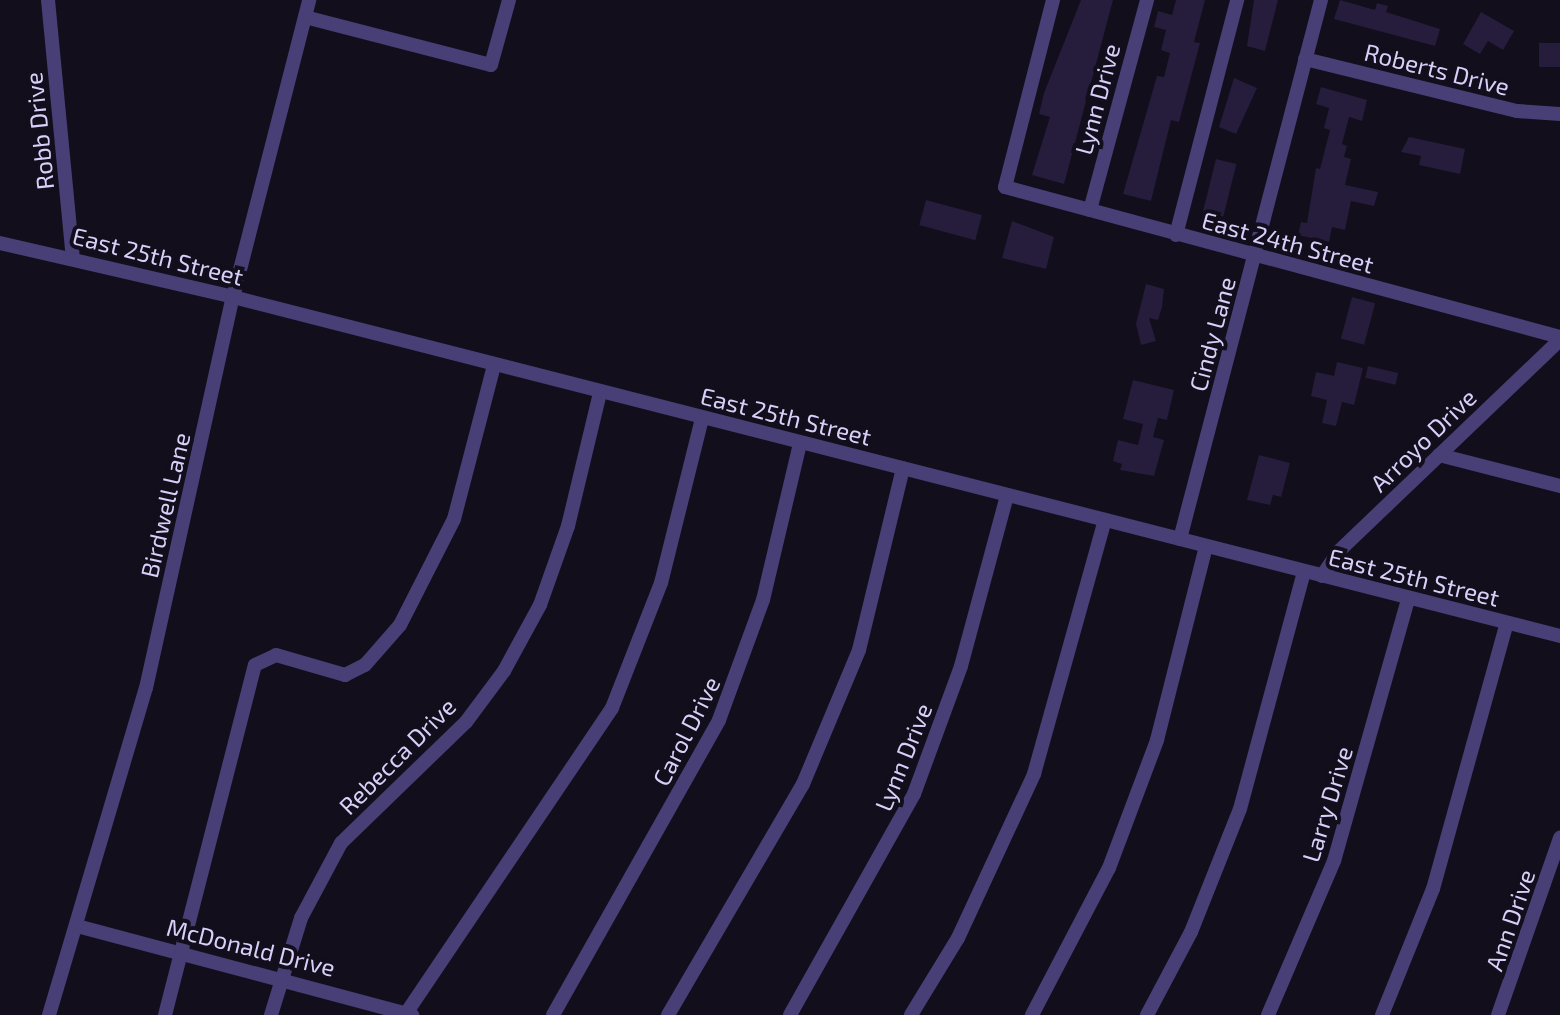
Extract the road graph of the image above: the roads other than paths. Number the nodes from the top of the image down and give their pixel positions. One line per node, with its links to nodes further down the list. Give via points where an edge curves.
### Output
1 (48, 0): 15 (street, Robb Drive)
2 (309, 0): 8 (street, Birdwell Lane)
3 (509, 0): 8 (street, via 491,65)
4 (1053, 0): 11 (street, East 24th Street, via 1005,187)
5 (1147, 0): 11 (street, Lynn Drive)
6 (1237, 0): 12 (street)
7 (1321, 0): 9 (street, Cindy Lane)
8 (305, 17): 16 (street, Birdwell Lane)
9 (1305, 59): 10 (street, Roberts Drive, via 1517,111); 14 (street, Cindy Lane)
10 (1560, 114)
11 (1090, 210): 12 (street, East 24th Street)
12 (1176, 235): 14 (street, East 24th Street)
13 (0, 243): 15 (street, East 25th Street)
14 (1255, 257): 17 (street, East 24th Street); 27 (street, Cindy Lane)
15 (73, 258): 16 (street, East 25th Street)
16 (233, 297): 18 (street, East 25th Street); 35 (street, Birdwell Lane, via 146,688)
17 (1560, 339): 22 (street, Arroyo Drive)
18 (494, 365): 19 (street, East 25th Street); 36 (street, via 454,519 400,625 365,665 345,675 276,655 255,665)
19 (600, 393): 20 (street, East 25th Street); 37 (street, Rebecca Drive, via 568,526 540,605 504,671 466,722 341,843 301,918)
20 (702, 418): 21 (street, East 25th Street); 38 (street, via 661,583 612,708)
21 (800, 443): 23 (street, East 25th Street); 42 (street, Carol Drive, via 763,600 719,720)
22 (1439, 455): 24 (street); 30 (street, Arroyo Drive, via 1339,551)
23 (903, 468): 25 (street, East 25th Street); 43 (street, via 859,650 822,741 803,784)
24 (1560, 486)
25 (1007, 495): 26 (street, East 25th Street); 44 (street, Lynn Drive, via 961,666 914,794)
26 (1105, 520): 27 (street, East 25th Street); 45 (street, via 1034,774 958,938)
27 (1180, 539): 28 (street, East 25th Street)
28 (1206, 547): 29 (street, East 25th Street); 46 (street, via 1157,740 1109,868)
29 (1304, 571): 30 (street, East 25th Street); 47 (street, via 1240,809 1191,932)
30 (1322, 576): 31 (street, East 25th Street)
31 (1408, 599): 32 (street, East 25th Street); 48 (street, Larry Drive, via 1334,861)
32 (1507, 623): 33 (street, East 25th Street); 49 (street, via 1433,889)
33 (1560, 636)
34 (1560, 838): 50 (street, Ann Drive)
35 (77, 926): 36 (street, McDonald Drive); 39 (street, Birdwell Lane)
36 (181, 952): 37 (street, McDonald Drive); 40 (street)
37 (281, 976): 38 (street, McDonald Drive); 41 (street, Rebecca Drive)
38 (408, 1014)
39 (49, 1015)
40 (165, 1015)
41 (271, 1015)
42 (553, 1015)
43 (668, 1015)
44 (790, 1015)
45 (911, 1015)
46 (1032, 1015)
47 (1147, 1015)
48 (1268, 1015)
49 (1382, 1015)
50 (1498, 1015)

